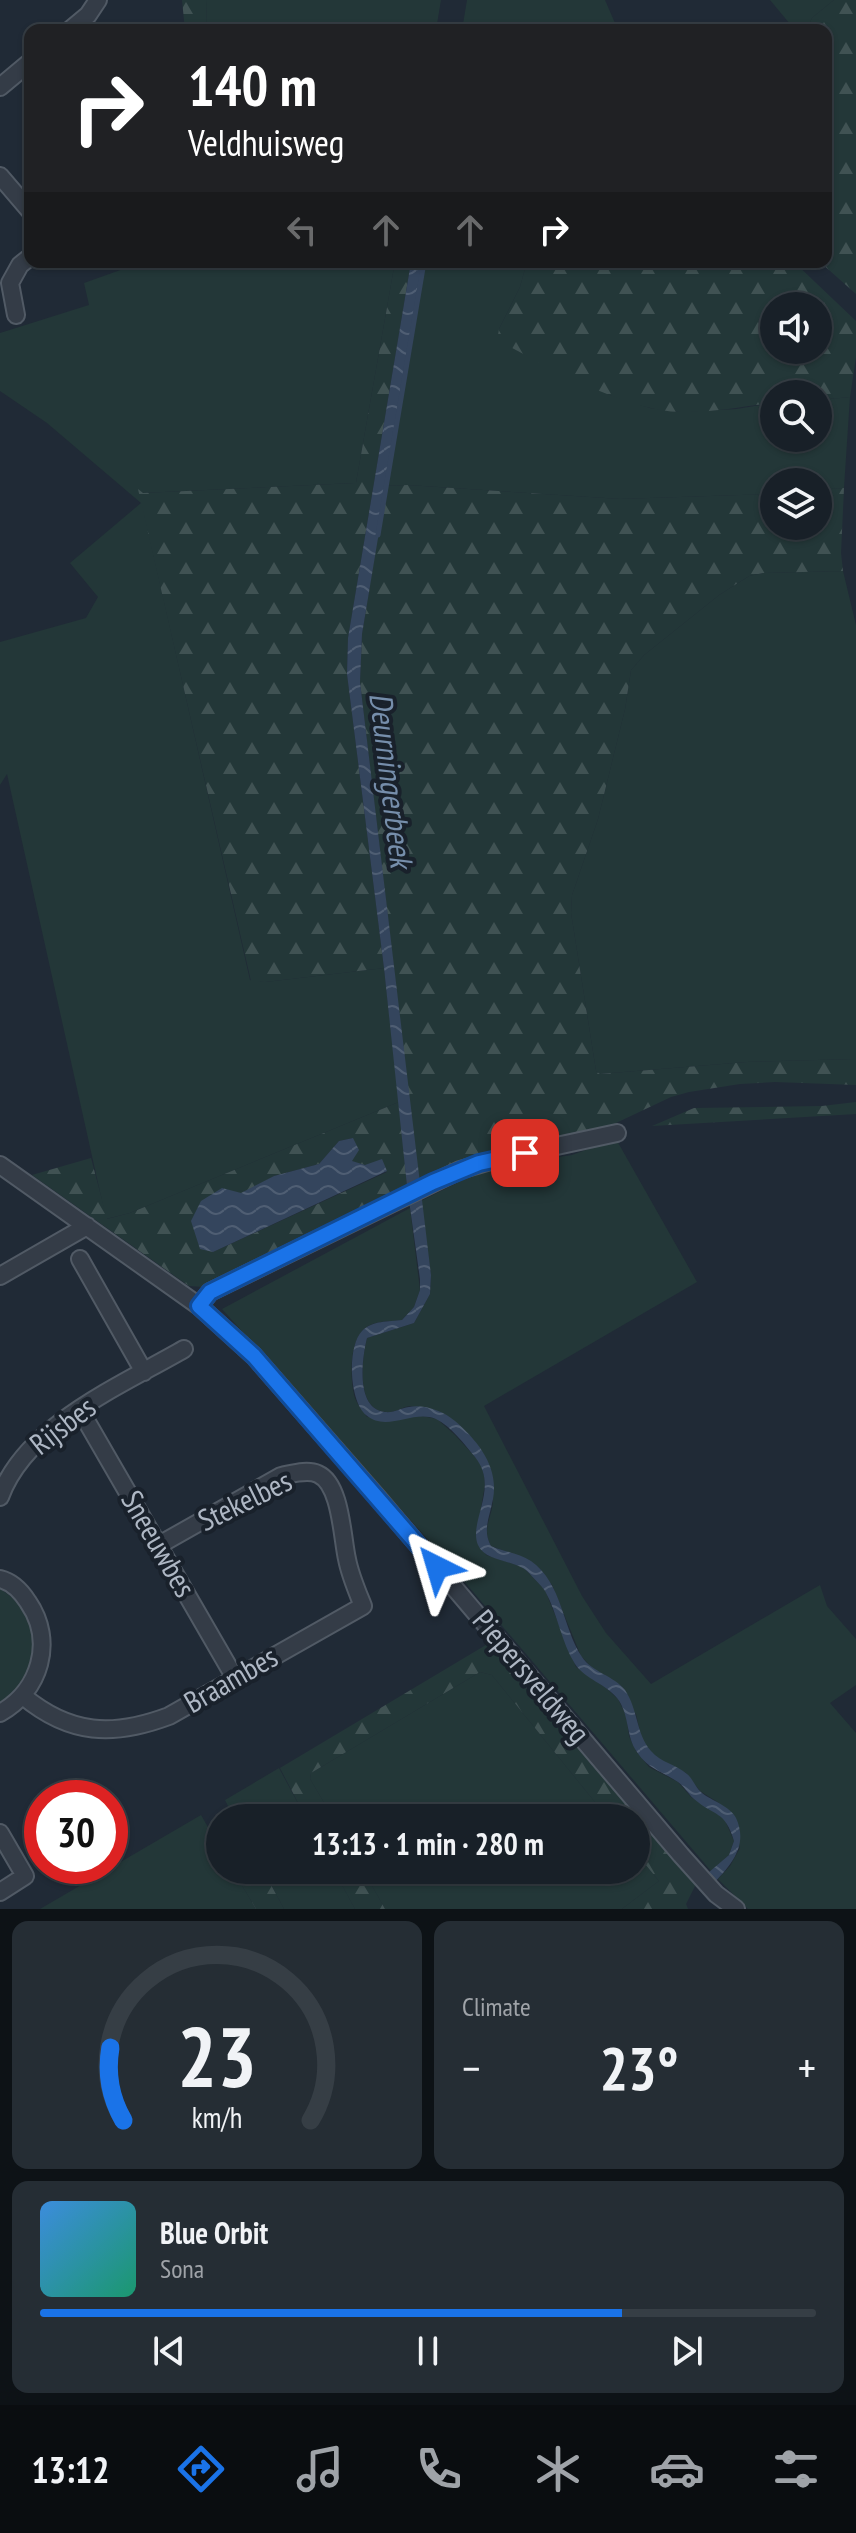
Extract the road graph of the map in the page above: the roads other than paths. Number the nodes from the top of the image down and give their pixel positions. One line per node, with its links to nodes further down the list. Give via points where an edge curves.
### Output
1 (98, 0): 2 (street)
2 (77, 24)
3 (24, 67): 4 (street)
4 (0, 87)
5 (0, 176): 6 (street)
6 (24, 204)
7 (24, 262): 8 (street, via 10,283)
8 (16, 315)
9 (617, 1133): 14 (street, via 479,1163 210,1292)
10 (0, 1165): 11 (street, Piepersveldweg)
11 (87, 1226): 13 (street); 14 (street, Piepersveldweg)
12 (80, 1259): 16 (street)
13 (0, 1276)
14 (199, 1306): 27 (street, Piepersveldweg, via 264,1368 696,1872)
15 (184, 1349): 16 (street, Rijsbes)
16 (144, 1372): 17 (street, Rijsbes)
17 (80, 1410): 18 (street, Rijsbes, via 43,1436 20,1461); 20 (street, Sneeuwbes)
18 (0, 1497)
19 (343, 1531): 20 (street, Stekelbes, via 329,1482 317,1473 299,1472 281,1476); 22 (street, Braambes, via 363,1606)
20 (159, 1545): 22 (street, Sneeuwbes)
21 (0, 1579): 23 (street, via 19,1590 40,1625 39,1669)
22 (235, 1678): 23 (street, Braambes, via 169,1716 109,1731 82,1728)
23 (23, 1696): 24 (street)
24 (0, 1713)
25 (0, 1833): 26 (street, via 25,1876)
26 (0, 1892)
27 (736, 1909)

